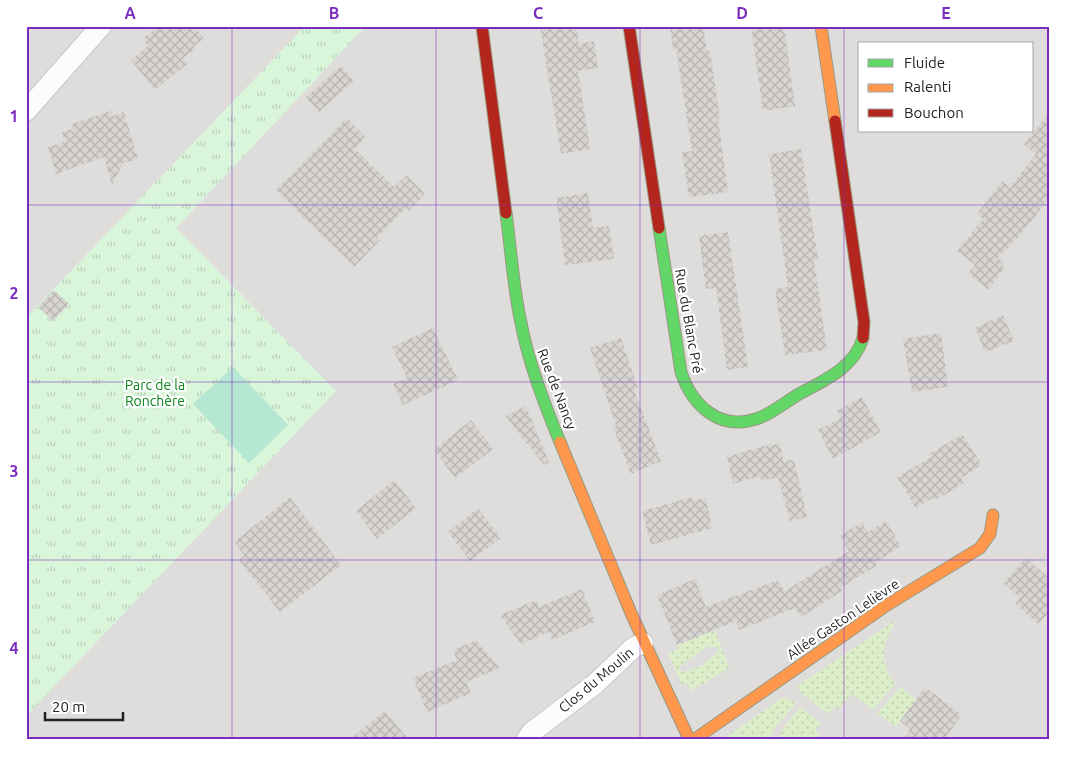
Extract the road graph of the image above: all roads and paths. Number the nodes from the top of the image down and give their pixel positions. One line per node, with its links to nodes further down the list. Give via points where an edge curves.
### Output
1 (101, 26): 5 (street)
2 (482, 26): 7 (street, Rue de Nancy, via 525,348)
3 (629, 26): 4 (street, Rue du Blanc Pré, via 681,372 697,404 710,414 740,422 756,418 839,372 854,358 862,342 864,322)
4 (820, 26)
5 (26, 111)
6 (993, 515): 10 (street, Allée Gaston Lelièvre, via 990,534 980,548 887,605)
7 (643, 643): 8 (street, Clos du Moulin, via 633,648 595,684); 9 (street, Rue de Nancy)
8 (527, 739)
9 (689, 739)
10 (695, 739)

